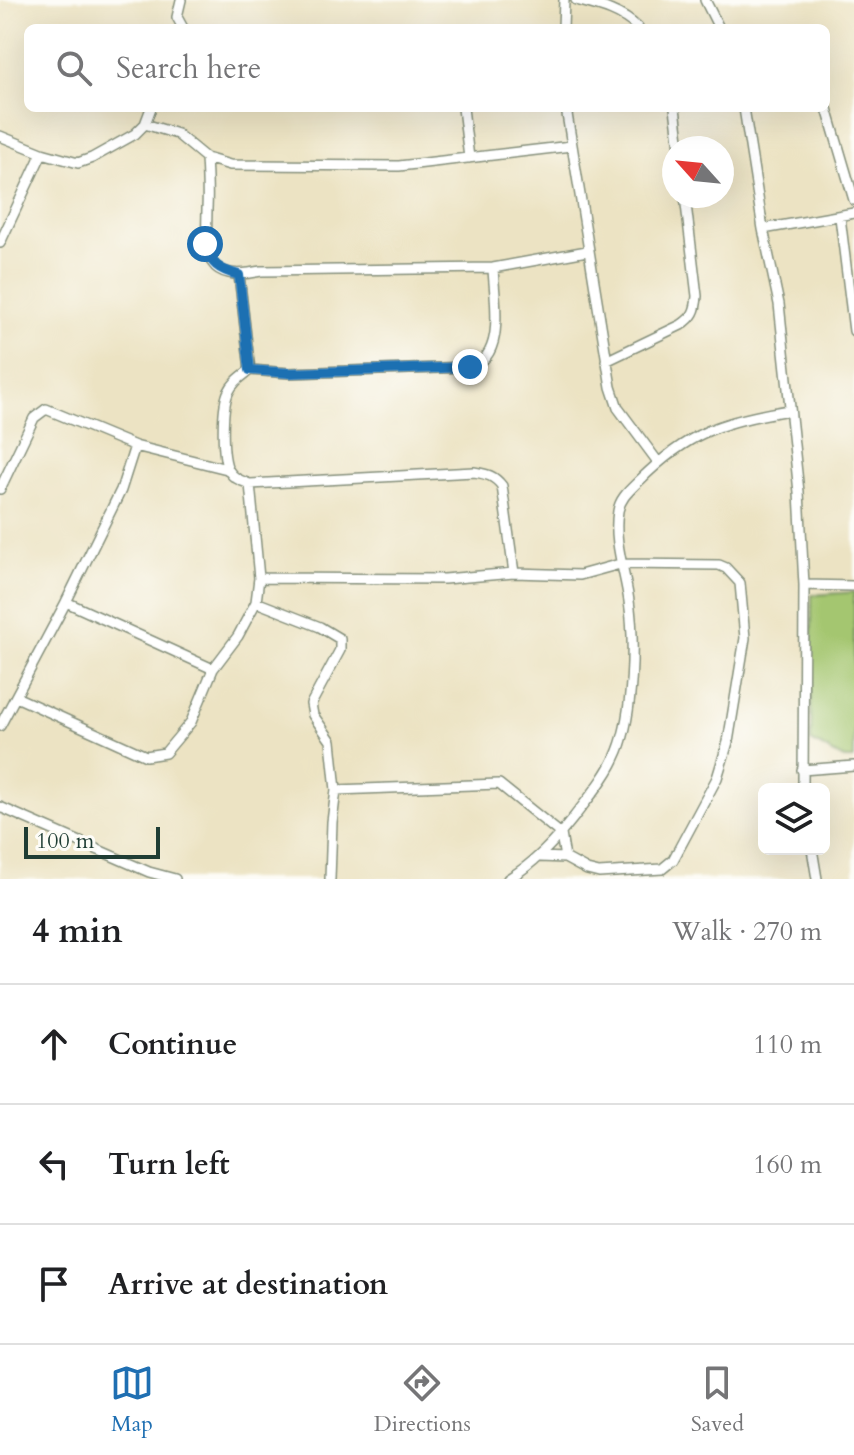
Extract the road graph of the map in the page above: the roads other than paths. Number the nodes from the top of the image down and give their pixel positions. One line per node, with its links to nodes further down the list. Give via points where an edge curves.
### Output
1 (181, 0): 5 (street)
2 (564, 0): 6 (street)
3 (576, 0): 7 (street, via 611,10)
4 (705, 0): 8 (street)
5 (181, 24)
6 (563, 24)
7 (634, 24)
8 (717, 24)
9 (150, 112): 15 (street)
10 (463, 112): 21 (street)
11 (567, 112): 18 (street)
12 (676, 112): 17 (street)
13 (745, 112): 26 (street)
14 (828, 112): 22 (street)
15 (145, 124): 19 (street, via 122,143 78,163); 20 (street, via 177,134)
16 (0, 136): 19 (street)
17 (678, 136)
18 (571, 146): 21 (street); 28 (street)
19 (42, 153): 27 (street)
20 (206, 158): 21 (street, via 230,165 353,167); 30 (street, via 208,258 217,268)
21 (469, 158)
22 (854, 200)
23 (686, 208): 32 (street, via 696,310 681,325)
24 (854, 213): 25 (street)
25 (840, 217): 26 (street); 31 (street)
26 (763, 229): 34 (street, via 779,304)
27 (0, 243)
28 (587, 251): 29 (street); 32 (street)
29 (493, 268): 30 (street); 33 (street, via 495,338 479,365)
30 (239, 275): 33 (street)
31 (854, 331)
32 (606, 361): 36 (street, via 618,408)
33 (250, 370): 37 (street, via 235,381 224,405)
34 (789, 410): 36 (street, via 715,426); 43 (street)
35 (135, 446): 37 (street); 39 (street, via 46,409 34,418); 45 (street, via 121,490)
36 (658, 462): 40 (street, via 623,497 618,510)
37 (227, 469): 38 (street)
38 (250, 484): 41 (street, via 487,474 502,486); 42 (street)
39 (0, 489)
40 (620, 564): 41 (street, via 580,575); 55 (street, via 629,602 628,720 601,781); 58 (street, via 719,565 740,583 745,638 728,742 717,778 684,844 662,869 599,873)
41 (514, 573): 42 (street, via 444,579)
42 (259, 578): 46 (street)
43 (804, 585): 44 (street); 51 (street)
44 (854, 586)
45 (66, 602): 47 (street); 48 (street)
46 (256, 602): 47 (street); 53 (street, via 340,639 340,650 311,704 331,741)
47 (213, 669): 48 (street, via 191,722 165,753 146,756)
48 (16, 697): 49 (street)
49 (0, 726)
50 (854, 766): 51 (street)
51 (802, 770): 52 (street)
52 (803, 783)
53 (336, 790): 55 (street, via 499,784); 61 (street)
54 (0, 807): 59 (street)
55 (561, 834): 57 (street); 58 (street)
56 (813, 855): 63 (street)
57 (540, 857): 58 (street); 62 (street)
58 (565, 858)
59 (147, 876): 60 (street)
60 (175, 879)
61 (330, 879)
62 (508, 879)
63 (817, 879)

